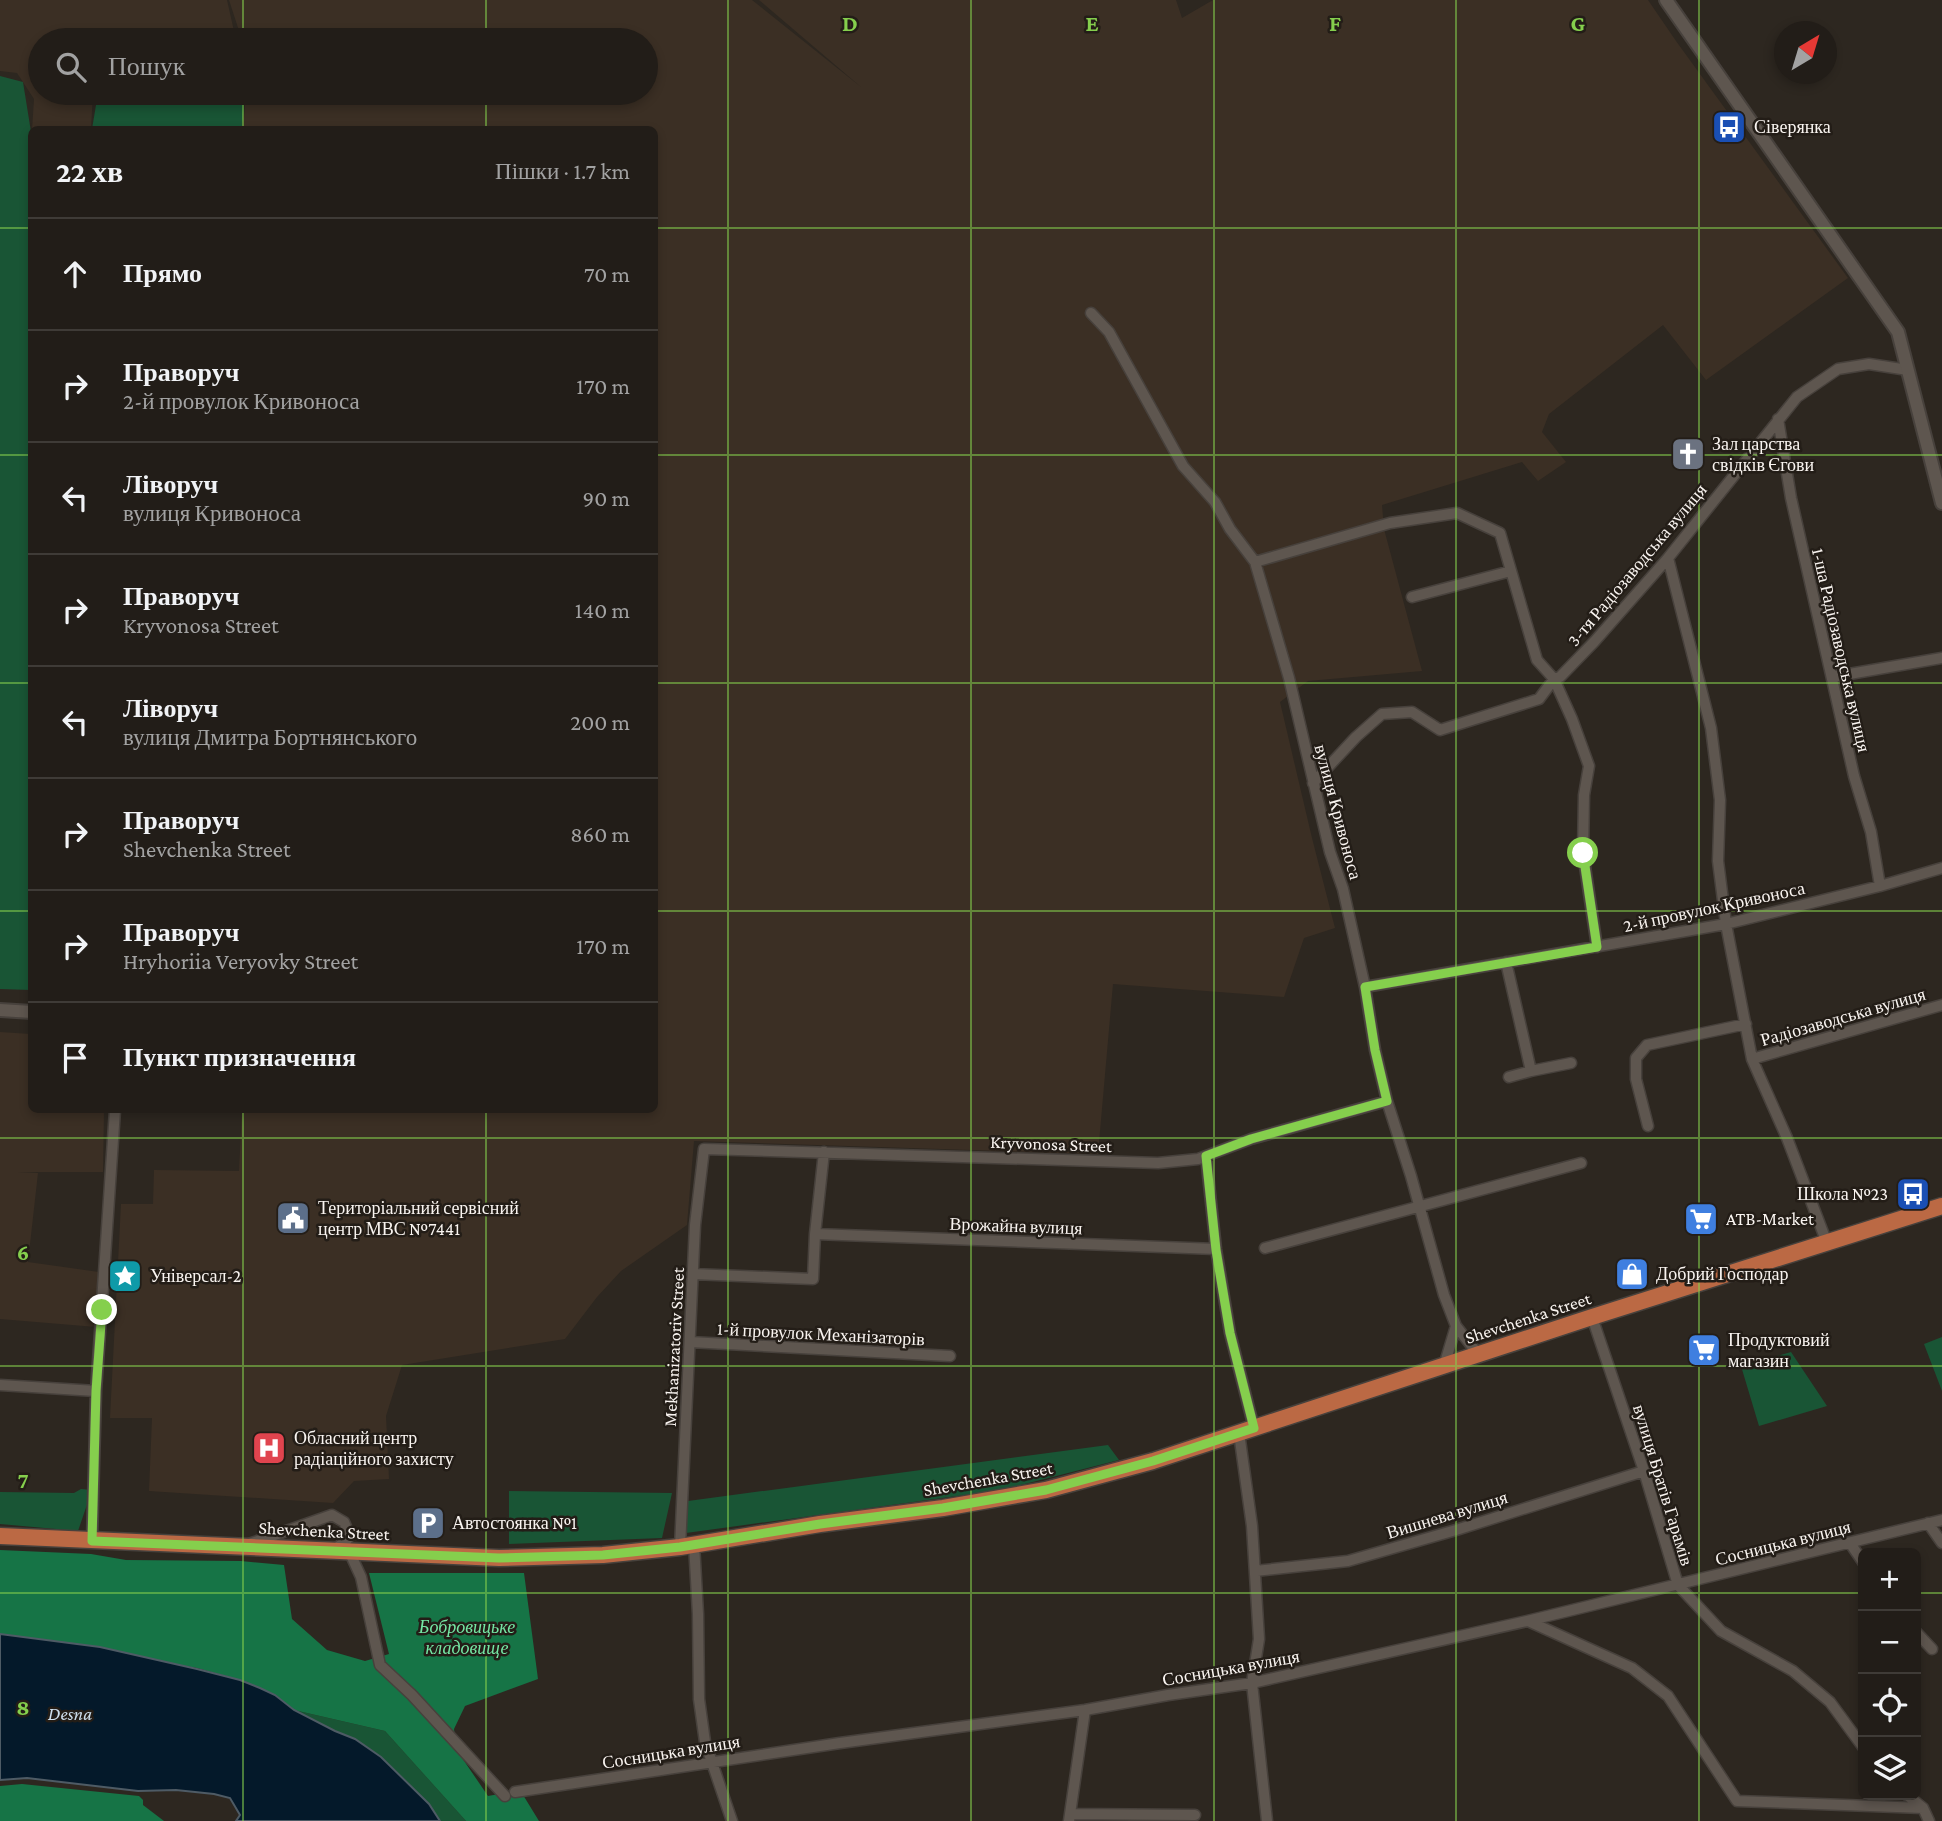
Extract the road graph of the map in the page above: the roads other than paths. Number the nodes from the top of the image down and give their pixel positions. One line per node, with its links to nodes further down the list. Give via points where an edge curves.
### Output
1 (1666, 0): 3 (street, via 1898,332)
2 (1091, 313): 7 (street, вулиця Кривоноса, via 1110,332 1183,466 1215,502)
3 (1908, 370): 4 (street, 3-тя Радіозаводська вулиця, via 1870,364 1839,369 1797,397); 5 (street)
4 (1778, 419): 6 (street, 3-тя Радіозаводська вулиця); 11 (street, 1-ша Радіозаводська вулиця)
5 (1942, 503)
6 (1668, 558): 12 (street, 3-тя Радіозаводська вулиця, via 1594,642); 16 (street, via 1712,728)
7 (1255, 562): 8 (street, via 1390,523 1457,513 1500,533); 13 (street, вулиця Кривоноса)
8 (1511, 571): 9 (street); 12 (street, via 1537,660)
9 (1412, 597)
10 (1942, 658): 11 (street)
11 (1832, 677): 15 (street, 1-ша Радіозаводська вулиця)
12 (1554, 679): 13 (street, 3-тя Радіозаводська вулиця, via 1539,699 1440,730 1412,712 1382,714); 17 (street, via 1589,766 1583,853)
13 (1313, 783): 19 (street, вулиця Кривоноса)
14 (1942, 868): 15 (street, 2-й провулок Кривоноса)
15 (1880, 886): 16 (street, 2-й провулок Кривоноса)
16 (1726, 925): 17 (street, 2-й провулок Кривоноса); 23 (street)
17 (1597, 947): 18 (street, 2-й провулок Кривоноса)
18 (1506, 962): 19 (street, 2-й провулок Кривоноса); 26 (street)
19 (1365, 987): 28 (street, вулиця Кривоноса)
20 (1942, 1005): 24 (street, Радіозаводська вулиця)
21 (0, 1010): 22 (street)
22 (28, 1012)
23 (1746, 1024): 24 (street); 30 (street, via 1647,1045 1636,1058 1636,1079)
24 (1752, 1059): 38 (street)
25 (1572, 1063): 26 (street)
26 (1531, 1071): 27 (street)
27 (1509, 1077)
28 (1387, 1101): 33 (street, Kryvonosa Street); 35 (street, вулиця Кривоноса)
29 (115, 1113): 49 (street)
30 (1648, 1126)
31 (704, 1149): 32 (street, Kryvonosa Street); 41 (street, Mekhanizatoriv Street)
32 (824, 1152): 33 (street, Kryvonosa Street, via 1158,1163); 37 (street)
33 (1206, 1156): 40 (street)
34 (1581, 1163): 35 (street)
35 (1419, 1206): 39 (street); 43 (street, вулиця Кривоноса)
36 (1942, 1206): 38 (main road, Shevchenka Street)
37 (815, 1234): 40 (street, Врожайна вулиця); 41 (street, via 813,1279)
38 (1827, 1243): 42 (main road, Shevchenka Street)
39 (1265, 1248)
40 (1216, 1250): 50 (street)
41 (693, 1274): 44 (street, Mekhanizatoriv Street)
42 (1592, 1317): 45 (main road, Shevchenka Street); 51 (street, вулиця Братів Гарамів)
43 (1456, 1326): 45 (street, вулиця Кривоноса); 47 (street)
44 (690, 1342): 46 (street, 1-й провулок Механізаторів); 58 (street, Mekhanizatoriv Street)
45 (1478, 1354): 47 (main road, Shevchenka Street)
46 (950, 1356)
47 (1444, 1366): 50 (main road, Shevchenka Street)
48 (0, 1385): 49 (street)
49 (96, 1391): 55 (street)
50 (1247, 1430): 58 (main road, Shevchenka Street, via 1046,1490); 62 (street)
51 (1644, 1471): 62 (street, Вишнева вулиця, via 1348,1561); 63 (street, вулиця Братів Гарамів)
52 (1942, 1520): 53 (street, Сосницька вулиця)
53 (1928, 1523): 56 (street, Сосницька вулиця); 57 (street)
54 (0, 1536): 55 (main road, Shevchenka Street)
55 (92, 1541): 59 (main road, Shevchenka Street)
56 (1850, 1543): 61 (street); 63 (street, Сосницька вулиця)
57 (1942, 1543)
58 (687, 1545): 60 (main road, Shevchenka Street, via 603,1555 499,1558); 70 (street, Mekhanizatoriv Street, via 698,1614 699,1699)
59 (243, 1546): 60 (main road, Shevchenka Street); 60 (street, via 332,1515 344,1522 349,1534)
60 (341, 1551): 70 (street, Сосницька вулиця, via 361,1577 380,1665 510,1794)
61 (1858, 1555)
62 (1255, 1571): 67 (street, via 1259,1639)
63 (1678, 1585): 64 (street, Сосницька вулиця); 69 (street, вулиця Братів Гарамів, via 1721,1631 1793,1671 1830,1702)
64 (1527, 1621): 67 (street, Сосницька вулиця); 72 (street, via 1632,1668 1668,1696 1737,1801)
65 (1921, 1637): 66 (street)
66 (1932, 1649)
67 (1252, 1683): 68 (street, Сосницька вулиця); 76 (street)
68 (1085, 1710): 70 (street, Сосницька вулиця); 74 (street)
69 (1858, 1740)
70 (712, 1762): 75 (street, Mekhanizatoriv Street)
71 (1913, 1800): 72 (street)
72 (1923, 1808): 77 (street)
73 (1195, 1815): 74 (street)
74 (1069, 1818)
75 (732, 1821)
76 (1267, 1821)
77 (1929, 1821)

